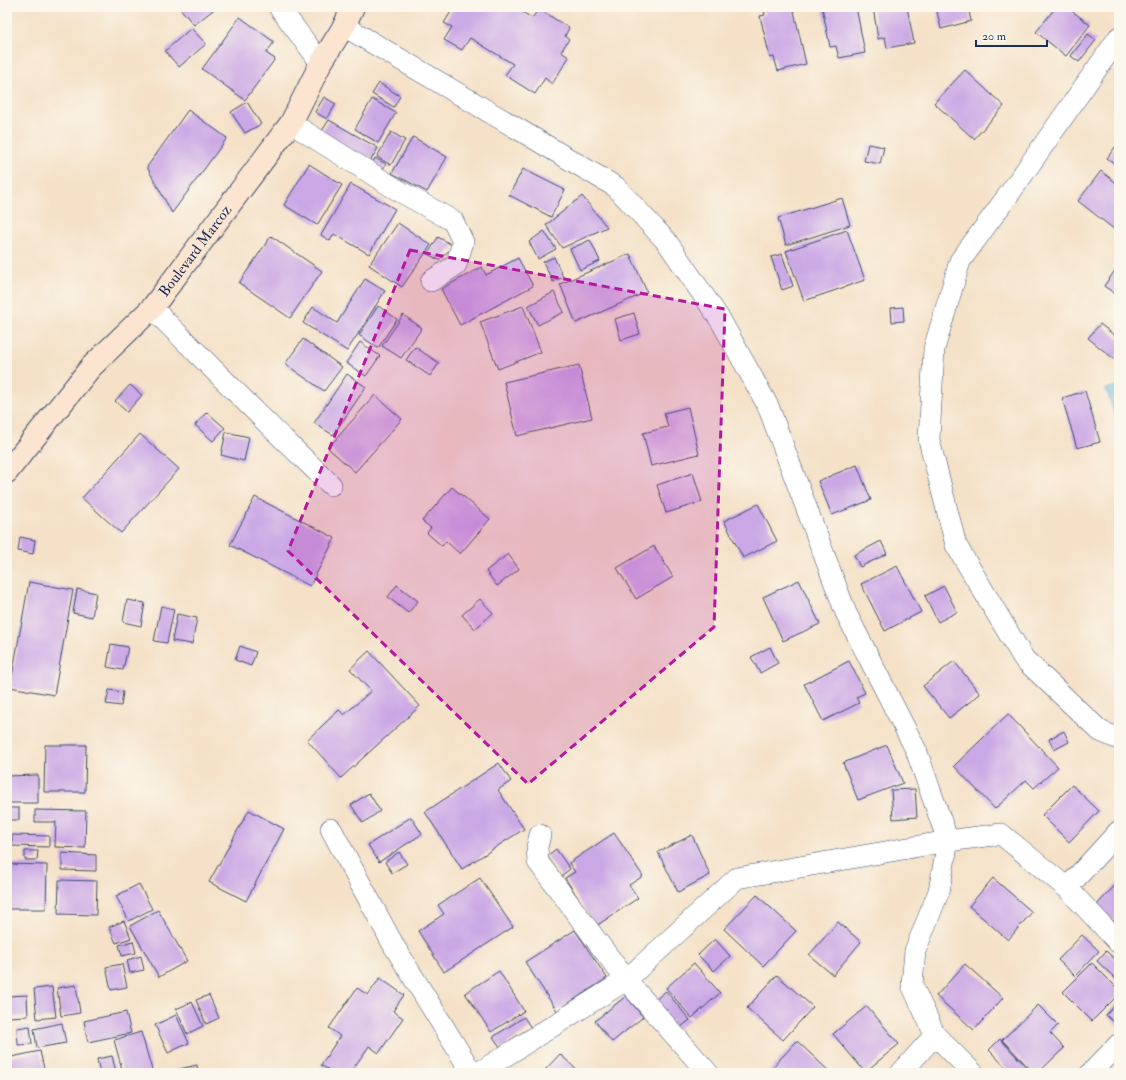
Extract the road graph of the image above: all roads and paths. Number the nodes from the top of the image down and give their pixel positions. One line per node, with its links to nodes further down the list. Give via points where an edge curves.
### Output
1 (279, 7): 4 (street)
2 (348, 17): 4 (main road, Boulevard Marcoz); 14 (street, via 616,187 667,242 721,321 768,406 846,613 916,750)
3 (1119, 37): 10 (street, via 960,261 934,349 929,440 956,545 1024,659 1100,731)
4 (321, 64): 5 (main road, Boulevard Marcoz)
5 (292, 123): 6 (street, via 394,188 453,221 464,242 456,265); 7 (main road, Boulevard Marcoz)
6 (431, 281)
7 (152, 308): 8 (main road, Boulevard Marcoz, via 91,367); 9 (street)
8 (7, 472)
9 (331, 485)
10 (1119, 739)
11 (331, 829): 20 (street, via 394,946)
12 (1119, 832): 15 (street)
13 (540, 835): 17 (street, via 537,848 538,862)
14 (948, 841): 15 (street, via 1001,834); 17 (street, via 737,878); 18 (street, via 939,891 915,952 912,985)
15 (1067, 888): 16 (street)
16 (1119, 943)
17 (626, 980): 21 (street); 22 (street)
18 (934, 1036): 23 (street); 24 (street)
19 (1119, 1044): 25 (street)
20 (472, 1073)
21 (478, 1073)
22 (708, 1073)
23 (901, 1073)
24 (973, 1073)
25 (1091, 1073)

